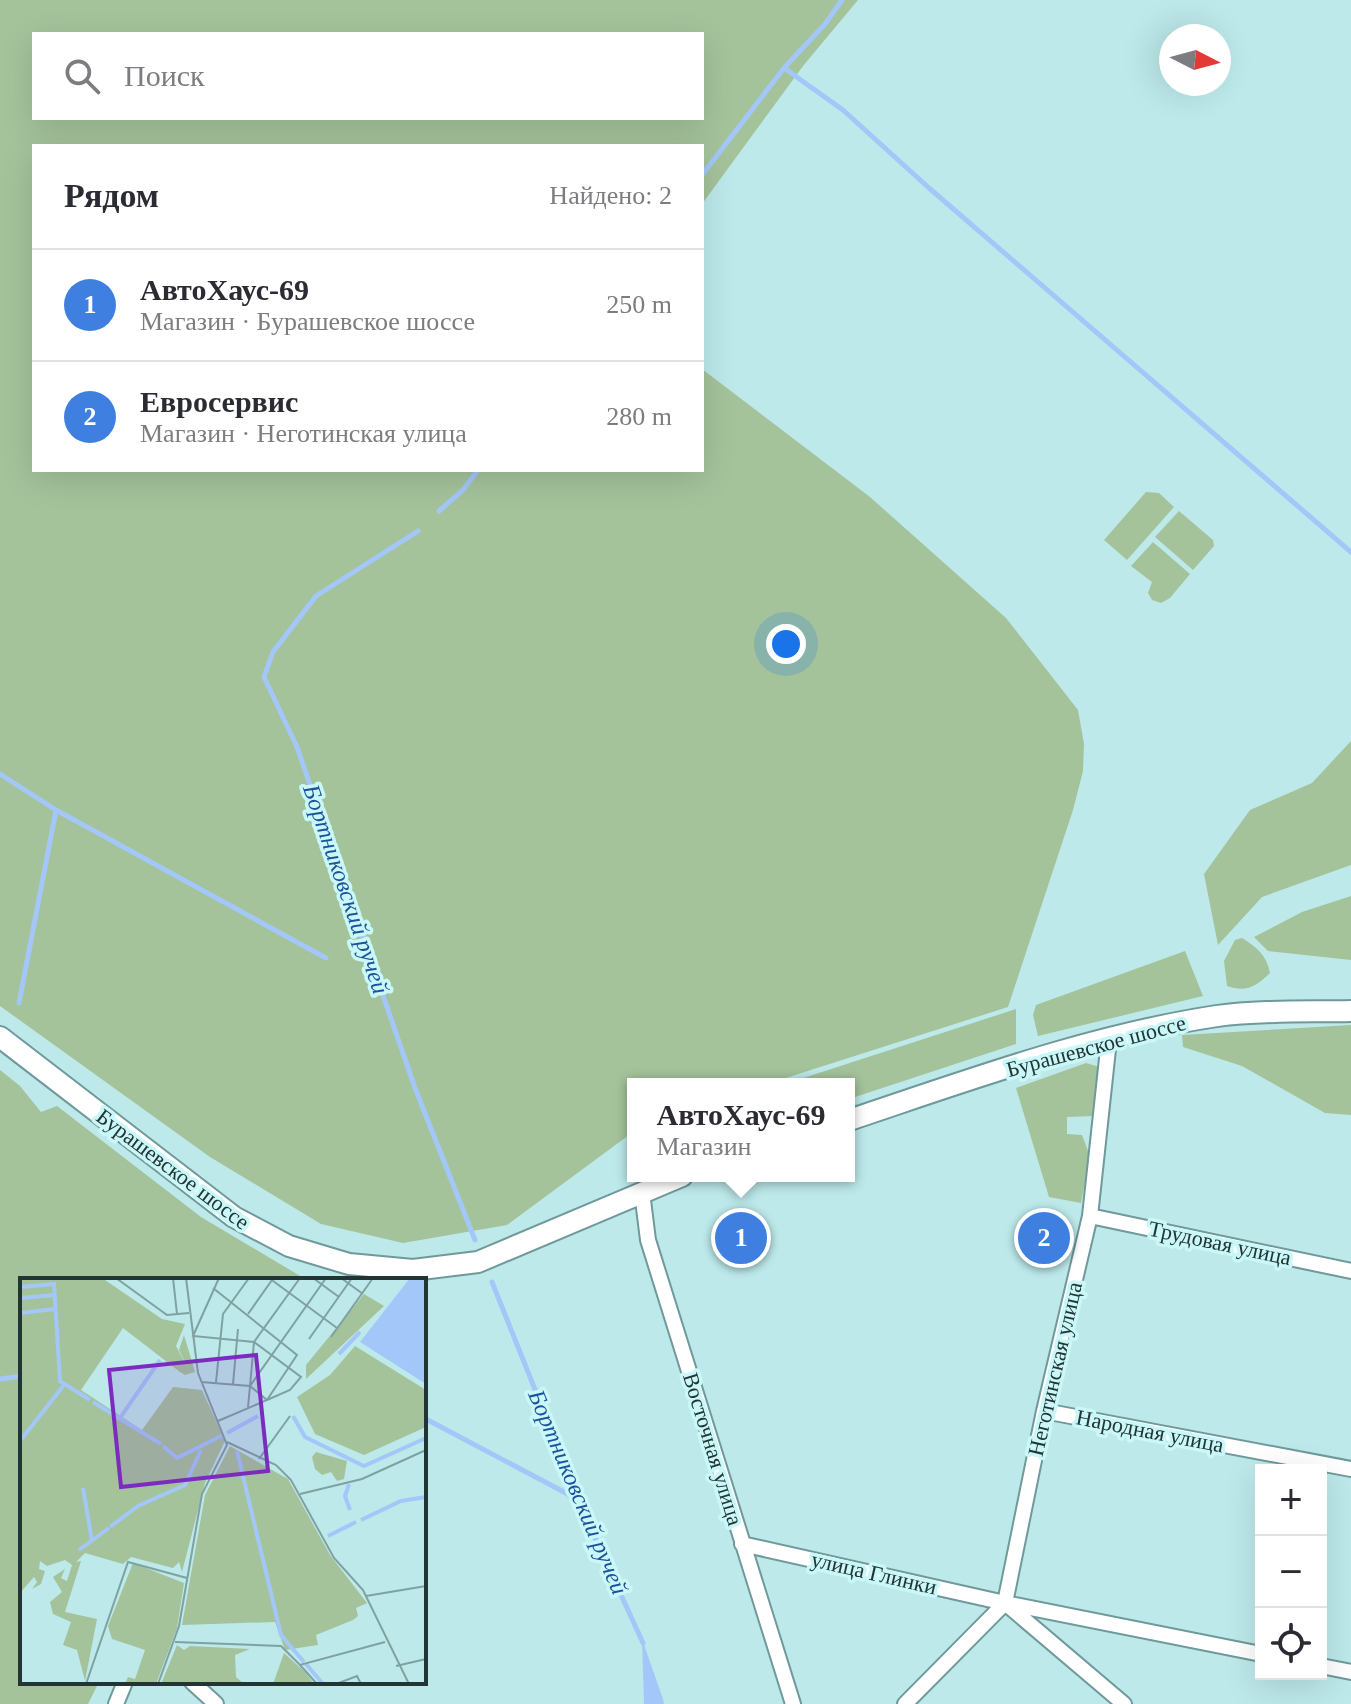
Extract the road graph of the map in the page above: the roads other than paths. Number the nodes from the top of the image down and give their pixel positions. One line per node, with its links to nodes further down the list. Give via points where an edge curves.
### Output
1 (1351, 1011): 3 (main road, Бурашевское шоссе, via 1217,1016)
2 (0, 1037): 9 (main road, Бурашевское шоссе, via 244,1224 313,1255)
3 (1109, 1040): 4 (main road, Бурашевское шоссе); 7 (street, Неготинская улица)
4 (855, 1118)
5 (667, 1182): 6 (main road, Бурашевское шоссе)
6 (642, 1192): 9 (main road, Бурашевское шоссе, via 478,1262); 12 (street, Восточная улица, via 648,1240)
7 (1090, 1216): 8 (street, Трудовая улица); 10 (street, Неготинская улица)
8 (1351, 1271)
9 (383, 1274)
10 (1044, 1411): 11 (street, Народная улица); 13 (street, Неготинская улица)
11 (1351, 1469)
12 (742, 1544): 13 (street, улица Глинки); 21 (street, Восточная улица)
13 (1005, 1603): 14 (street, улица Глинки); 22 (street); 23 (street)
14 (1255, 1653)
15 (1327, 1667): 16 (street)
16 (1351, 1672)
17 (124, 1684): 19 (street)
18 (194, 1684): 20 (street)
19 (116, 1704)
20 (216, 1704)
21 (793, 1704)
22 (905, 1704)
23 (1124, 1704)

